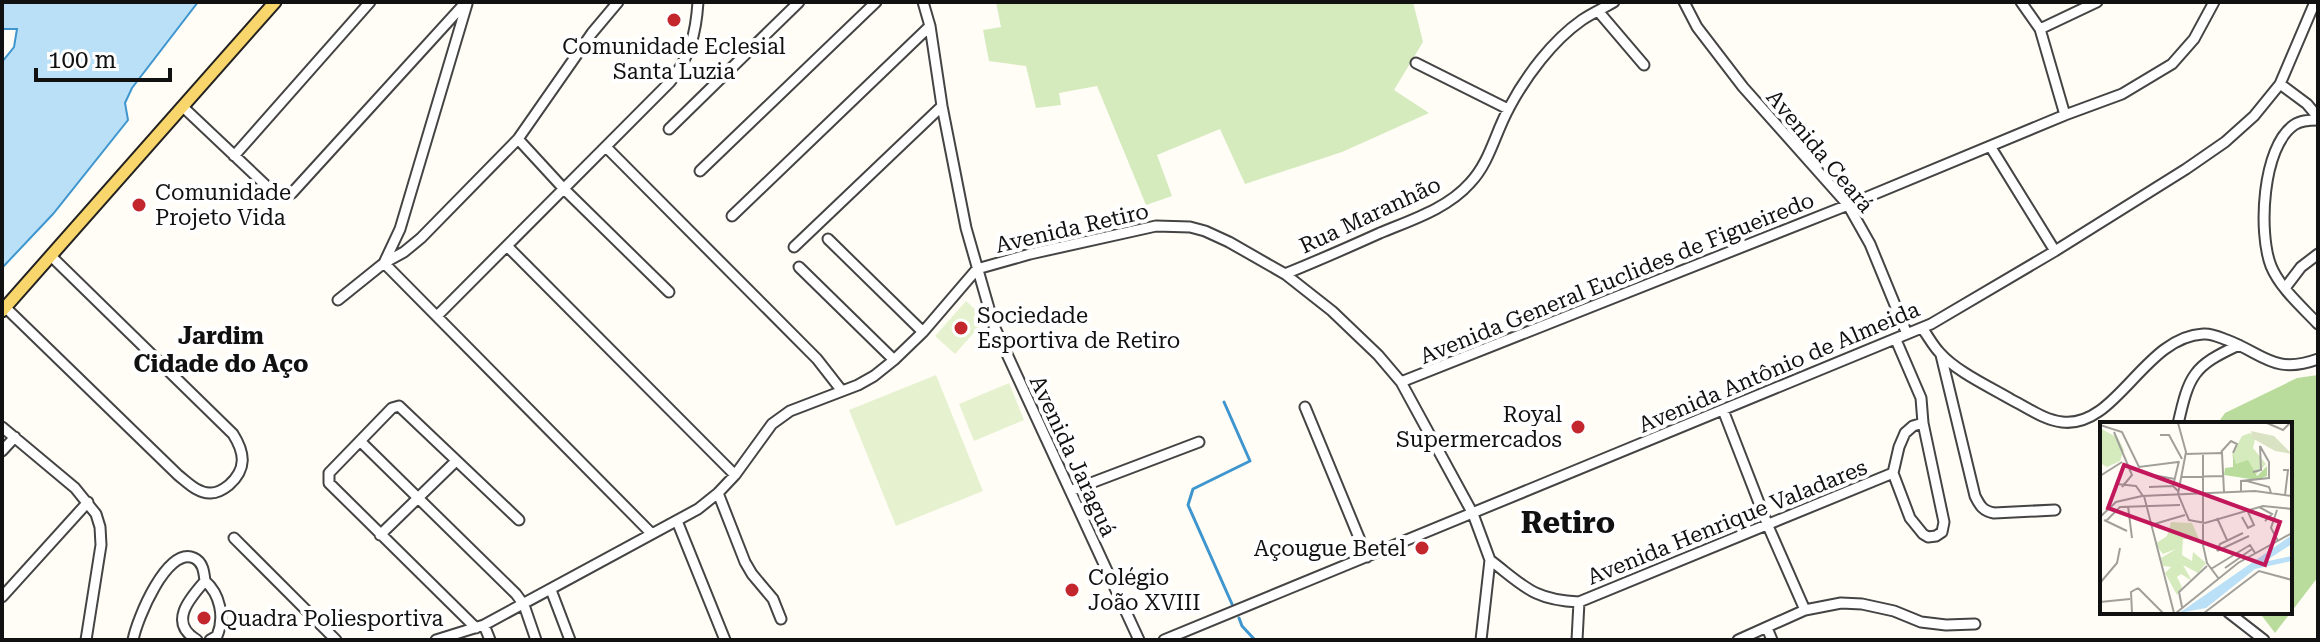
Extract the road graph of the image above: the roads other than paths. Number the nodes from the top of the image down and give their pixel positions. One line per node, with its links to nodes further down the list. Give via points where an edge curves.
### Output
1 (275, 2): 22 (main road)
2 (370, 2): 30 (street)
3 (467, 2): 30 (street, via 292,193 275,194); 41 (street, via 400,229)
4 (618, 2): 27 (street)
5 (698, 2): 29 (street, via 683,66)
6 (799, 2): 26 (street)
7 (876, 2): 31 (street)
8 (923, 2): 16 (street, Avenida Jaraguá)
9 (1614, 2): 15 (street, Rua Maranhão)
10 (1684, 2): 33 (street, Avenida Ceará, via 1743,87)
11 (2021, 2): 17 (street)
12 (2097, 2): 17 (street)
13 (2214, 2): 24 (street, Avenida General Euclides de Figueiredo, via 2194,39 2172,64 2122,94)
14 (2315, 2): 20 (street, Avenida Antônio de Almeida)
15 (1598, 11): 19 (street); 23 (street, Rua Maranhão, via 1553,46)
16 (930, 26): 21 (street, Avenida Jaraguá); 34 (street)
17 (2040, 29): 24 (street)
18 (1416, 63): 23 (street)
19 (1644, 65)
20 (2280, 84): 25 (street); 38 (street, Avenida Antônio de Almeida, via 2225,142)
21 (942, 106): 37 (street); 43 (street, Avenida Jaraguá)
22 (183, 107): 30 (street); 40 (main road)
23 (1508, 109): 44 (street, Rua Maranhão, via 1485,163 1460,193)
24 (2065, 115): 28 (street, Avenida General Euclides de Figueiredo)
25 (2318, 119): 45 (street, via 2292,126 2282,138 2268,181 2267,254)
26 (669, 129)
27 (518, 139): 32 (street); 41 (street, via 421,238)
28 (1990, 146): 33 (street, Avenida General Euclides de Figueiredo); 38 (street)
29 (606, 147): 32 (street); 60 (street, via 817,359)
30 (234, 156)
31 (700, 171)
32 (564, 189): 36 (street); 46 (street)
33 (1848, 205): 53 (street, Avenida Ceará); 59 (street, Avenida General Euclides de Figueiredo)
34 (732, 216)
35 (828, 239): 52 (street)
36 (508, 247): 49 (street); 72 (street)
37 (794, 247)
38 (2055, 251): 51 (street, Avenida Antônio de Almeida)
39 (2318, 254): 45 (street)
40 (51, 256): 48 (main road); 48 (street, via 233,434 243,464 236,477 212,494 194,488)
41 (384, 263): 47 (street); 49 (street)
42 (799, 267): 58 (street)
43 (977, 269): 44 (street, Avenida Retiro, via 1098,238 1176,225 1205,231); 52 (street, Avenida Retiro); 73 (street, Avenida Jaraguá, via 994,326)
44 (1285, 274): 59 (street, Avenida Retiro, via 1332,311)
45 (2285, 288): 50 (street)
46 (669, 292)
47 (338, 300)
48 (4, 309)
49 (437, 316): 82 (street)
50 (2318, 324)
51 (1922, 328): 53 (street, Avenida Antônio de Almeida); 56 (street)
52 (923, 332): 58 (street, Avenida Retiro)
53 (1907, 334): 54 (street, Avenida Antônio de Almeida)
54 (1896, 340): 62 (street, Avenida Antônio de Almeida); 64 (street, via 1921,398)
55 (2239, 345): 56 (street, via 2203,334 2167,346 2102,408 2072,423 2044,417); 57 (street, via 2282,365); 63 (street, via 2194,373)
56 (1941, 355): 77 (street, via 1981,507 1994,513)
57 (2318, 359)
58 (894, 360): 60 (street, Avenida Retiro)
59 (1401, 382): 78 (street, Avenida Retiro)
60 (842, 391): 72 (street, Avenida Retiro, via 780,417)
61 (1305, 407): 85 (street)
62 (1723, 410): 78 (street, Avenida Antônio de Almeida); 81 (street)
63 (2178, 422)
64 (1923, 423): 71 (street, via 1905,433); 71 (street, via 1942,532 1923,534 1910,518)
65 (2, 427): 66 (street)
66 (15, 437): 69 (street); 76 (street)
67 (360, 441): 70 (street, via 399,406); 75 (street); 83 (street, via 328,480)
68 (1199, 442): 73 (street)
69 (2, 451)
70 (456, 461): 75 (street); 79 (street)
71 (1893, 473): 81 (street, Avenida Henrique Valadares)
72 (735, 475): 74 (street, Avenida Retiro)
73 (1070, 491): 108 (street, Avenida Jaraguá)
74 (718, 493): 80 (street, Avenida Retiro); 94 (street, via 745,562)
75 (417, 499): 83 (street); 91 (street)
76 (88, 502): 89 (street); 98 (street, via 100,527 101,545)
77 (2055, 510)
78 (1473, 514): 85 (street, Avenida Antônio de Almeida); 86 (street, Avenida Retiro)
79 (519, 520)
80 (677, 521): 82 (street, Avenida Retiro); 107 (street)
81 (1768, 526): 90 (street, Avenida Henrique Valadares); 92 (street)
82 (652, 534): 88 (street, Avenida Retiro)
83 (380, 535): 96 (street)
84 (234, 538): 102 (street)
85 (1367, 557): 109 (street, Avenida Antônio de Almeida)
86 (1490, 560): 90 (street, Avenida Henrique Valadares, via 1533,594); 110 (street)
87 (205, 581): 99 (street, via 197,560 172,562); 100 (street, via 184,609 186,630); 101 (street, via 221,617 217,636)
88 (551, 590): 91 (street, Avenida Retiro); 106 (street)
89 (2, 597)
90 (1579, 602): 111 (street)
91 (524, 605): 96 (street, Avenida Retiro); 105 (street)
92 (1805, 610): 95 (street, via 1862,604 1921,622); 97 (street)
93 (2231, 614): 114 (street)
94 (781, 619)
95 (1975, 624)
96 (480, 627): 103 (street, Avenida Retiro); 104 (street)
97 (1767, 628): 112 (street); 113 (street)
98 (86, 640)
99 (133, 640)
100 (197, 640)
101 (210, 640)
102 (336, 640)
103 (436, 640)
104 (490, 640)
105 (536, 640)
106 (570, 640)
107 (725, 640)
108 (1139, 640)
109 (1164, 640)
110 (1481, 640)
111 (1577, 640)
112 (1738, 640)
113 (1772, 640)
114 (2264, 640)

